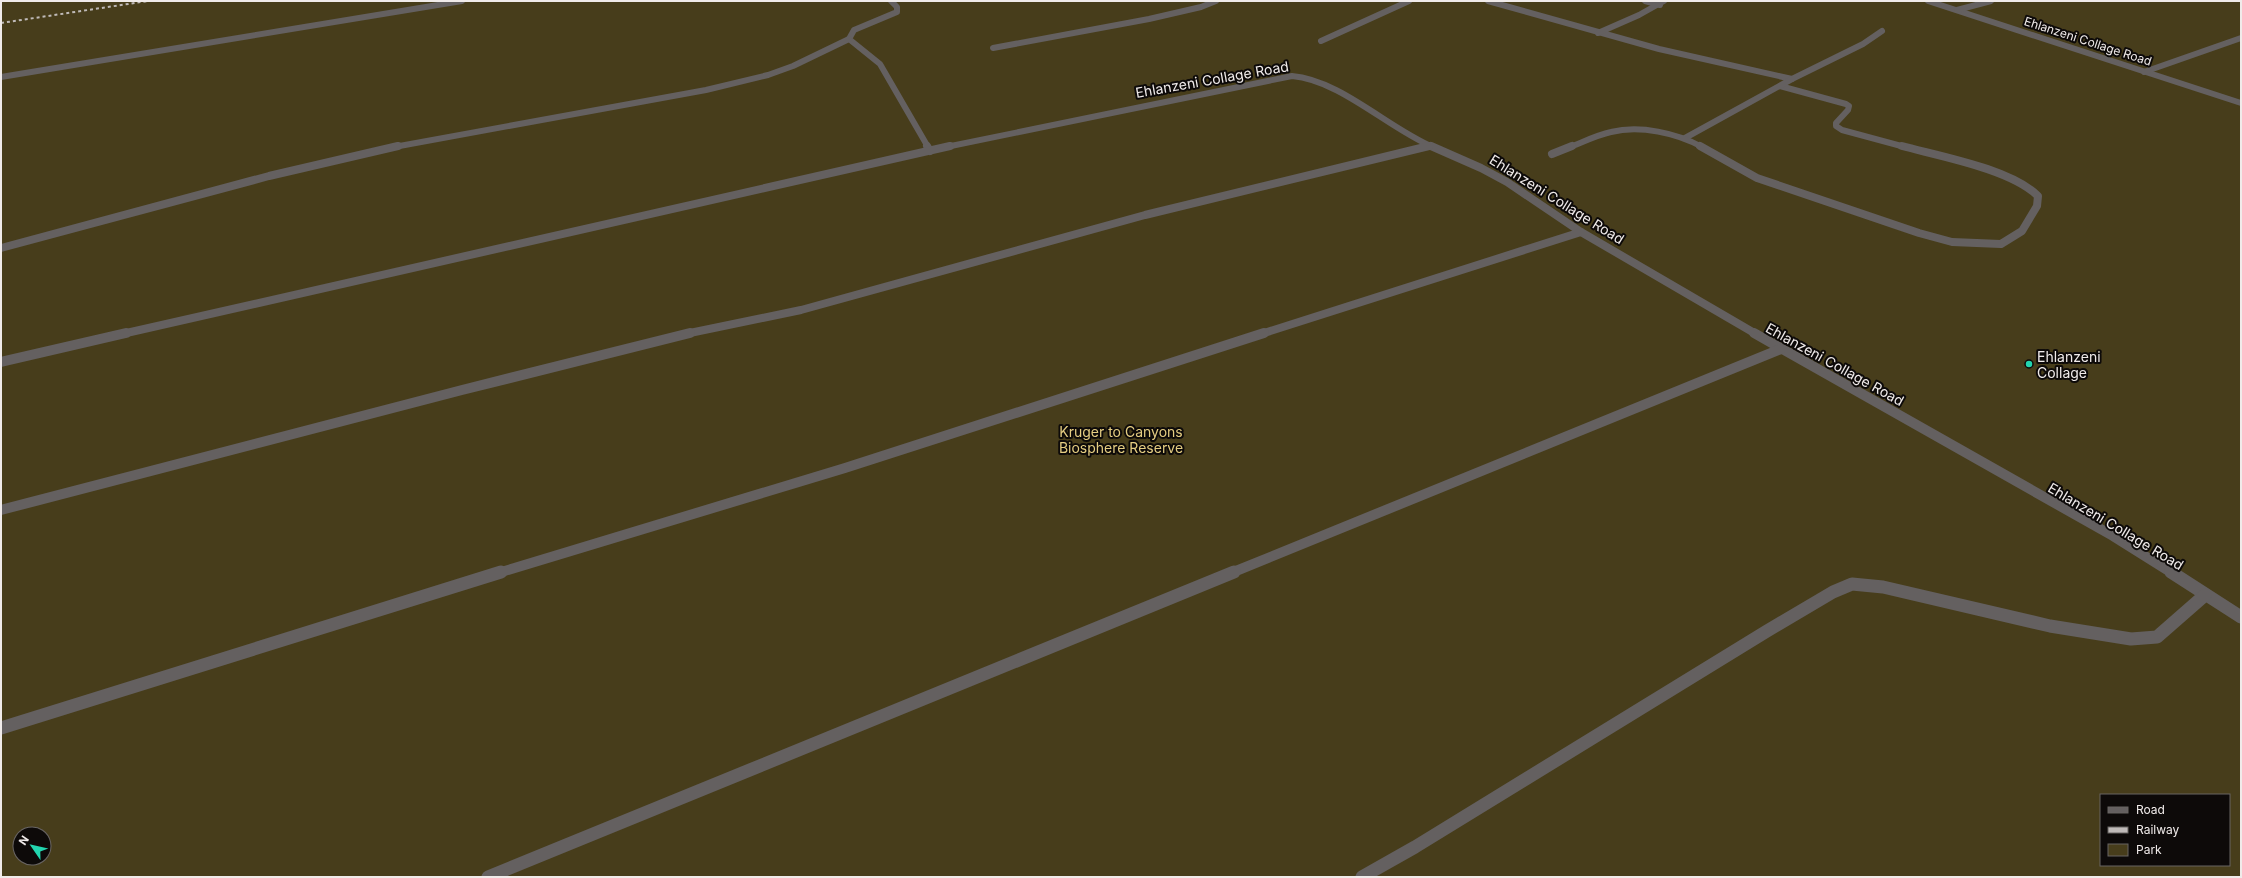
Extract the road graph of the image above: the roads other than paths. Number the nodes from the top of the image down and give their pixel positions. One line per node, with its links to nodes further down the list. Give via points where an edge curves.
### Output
1 (462, 1): 18 (street)
2 (891, 1): 14 (street, via 897,7 897,12 854,30)
3 (1216, 1): 16 (street, via 1149,19)
4 (1409, 1): 15 (street)
5 (1488, 1): 12 (street)
6 (1645, 1): 9 (street)
7 (1928, 1): 10 (street, Ehlanzeni Collage Road)
8 (1991, 1): 10 (street)
9 (1662, 3): 12 (street)
10 (1957, 10): 17 (street, Ehlanzeni Collage Road)
11 (1882, 31): 19 (street, via 1839,56)
12 (1598, 33): 19 (street)
13 (2241, 38): 17 (street)
14 (849, 40): 24 (street, via 880,64); 27 (street, via 793,66 706,90 394,147 269,176)
15 (1321, 41)
16 (993, 48)
17 (2144, 72): 21 (street, Ehlanzeni Collage Road)
18 (1, 78)
19 (1792, 78): 20 (street)
20 (1780, 86): 22 (street); 22 (street, via 1849,106 1836,122 1836,126 1842,130 1982,168 2029,187 2038,196 2037,206 2022,231 2002,244 1952,242 1918,233 1757,178)
21 (2241, 103)
22 (1685, 138): 25 (street, via 1640,130 1622,130)
23 (1430, 146): 24 (street, Ehlanzeni Collage Road, via 1317,80 1292,76 1238,85); 26 (street, Ehlanzeni Collage Road, via 1507,182); 30 (street, via 1145,214 801,310 673,337)
24 (930, 152): 29 (street, Ehlanzeni Collage Road)
25 (1552, 154)
26 (1581, 232): 28 (street, Ehlanzeni Collage Road); 33 (street, via 845,468)
27 (1, 248)
28 (1781, 349): 31 (street, Ehlanzeni Collage Road, via 2113,536); 34 (street)
29 (1, 362)
30 (1, 510)
31 (2205, 595): 32 (street, Ehlanzeni Collage Road); 35 (street, via 2157,637 2131,639 2050,626 1883,587 1852,584 1833,592 1767,631)
32 (2241, 618)
33 (1, 728)
34 (488, 877)
35 (1362, 877)

